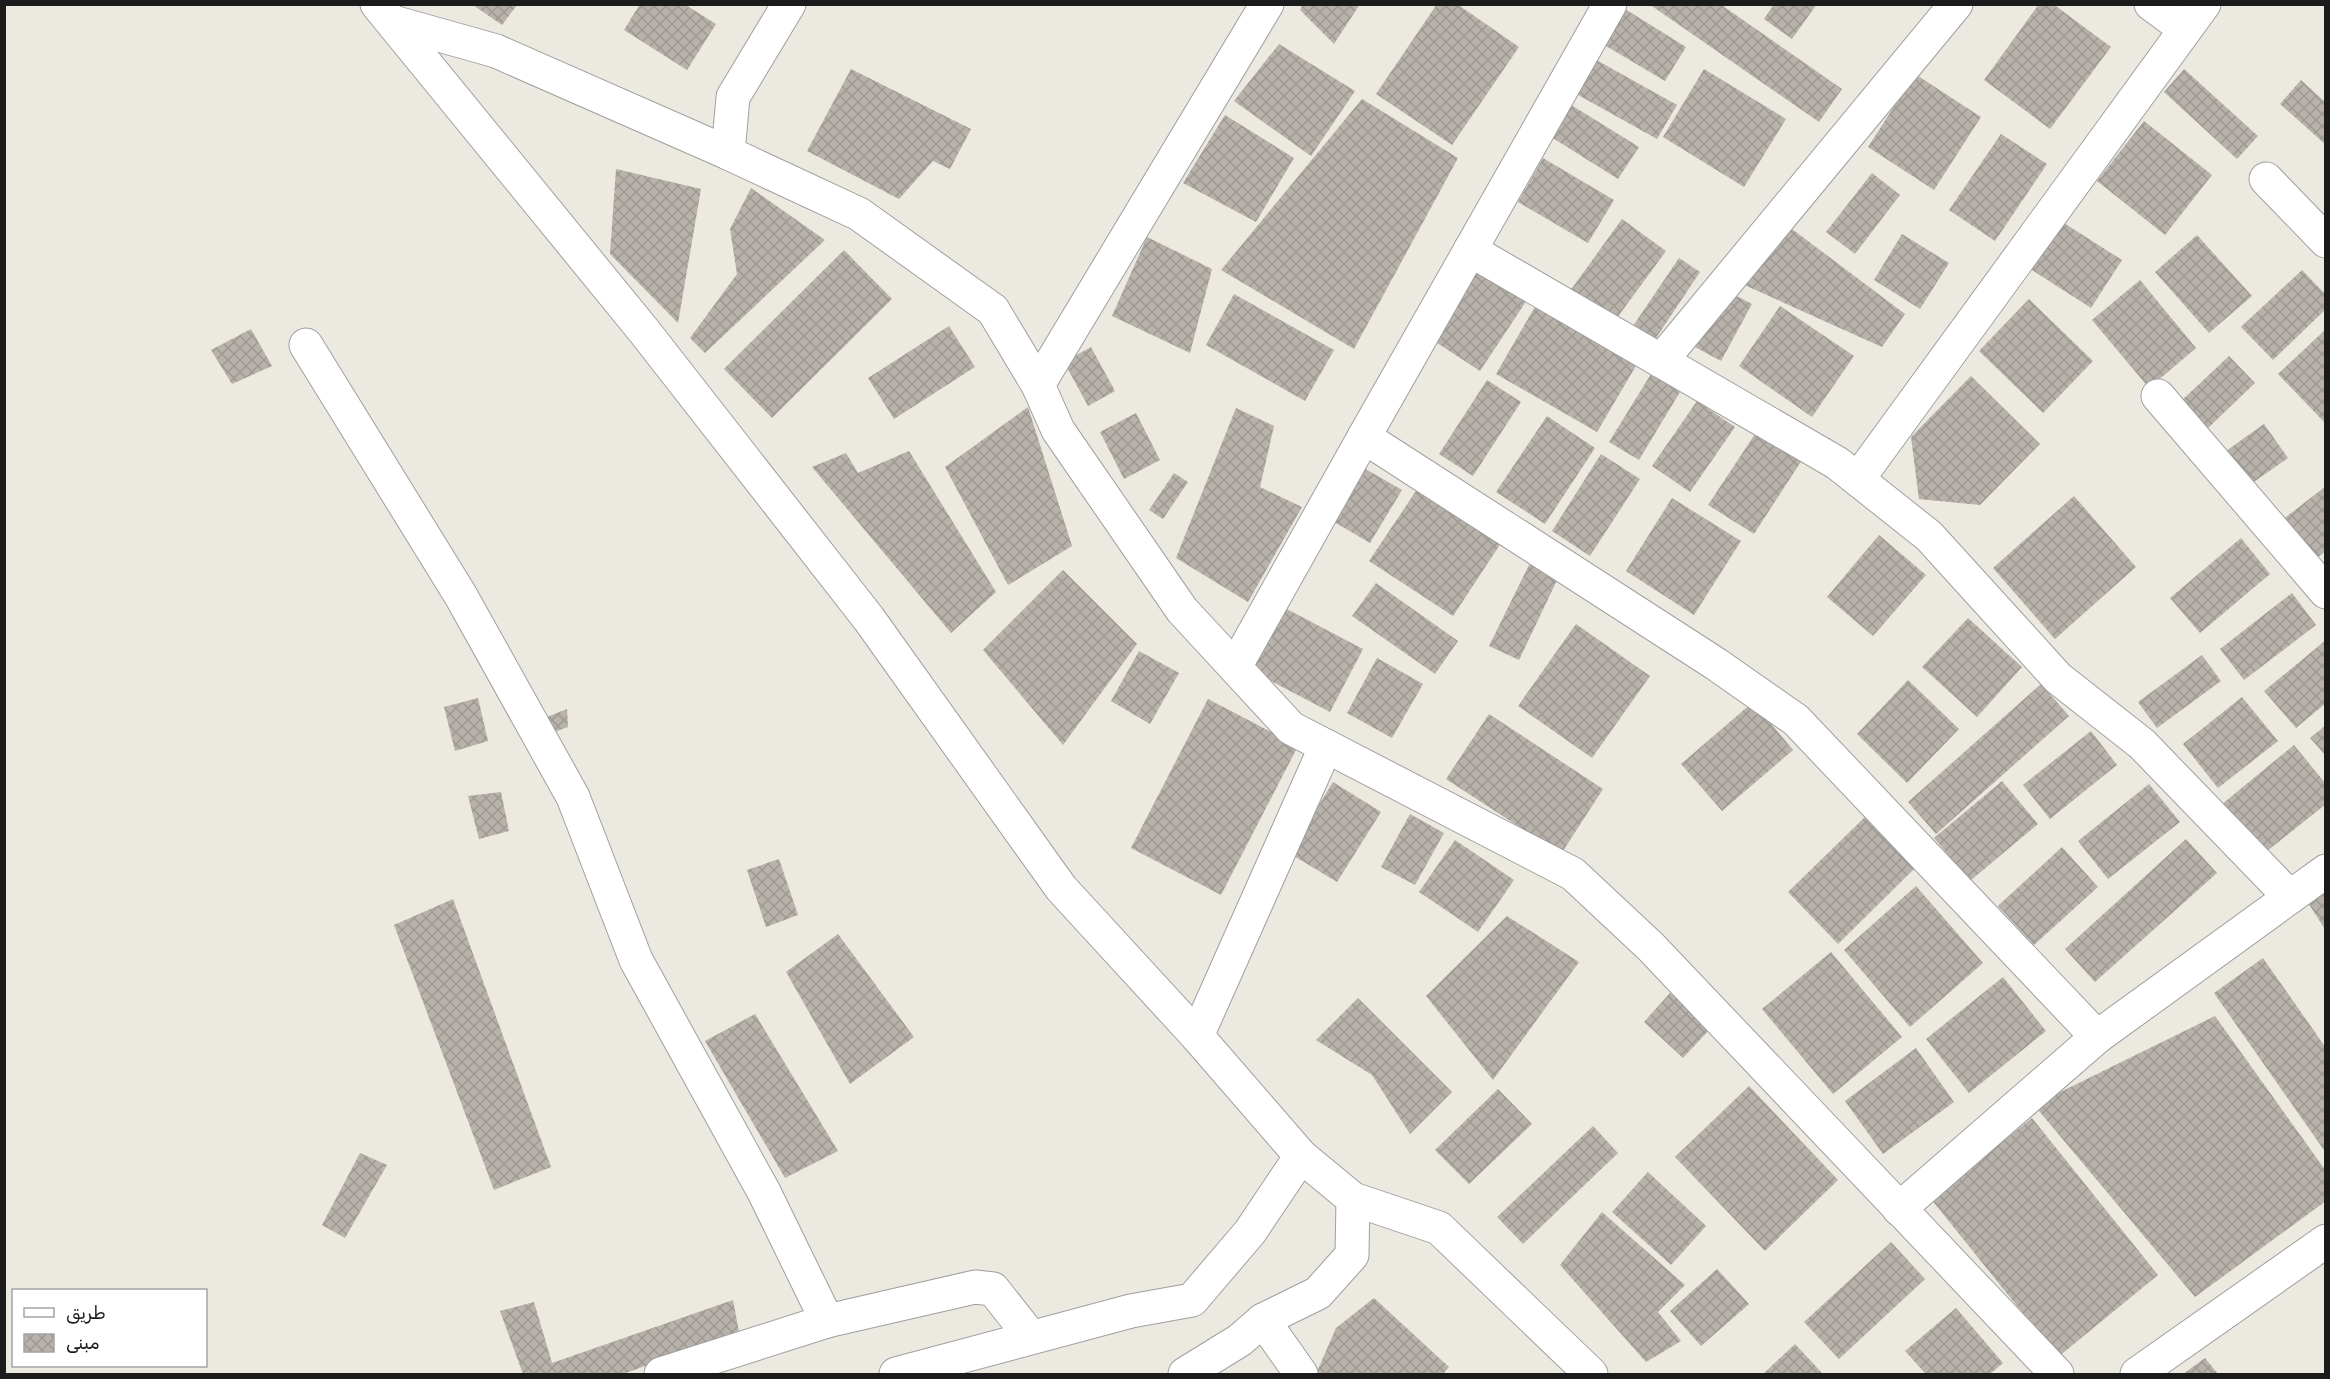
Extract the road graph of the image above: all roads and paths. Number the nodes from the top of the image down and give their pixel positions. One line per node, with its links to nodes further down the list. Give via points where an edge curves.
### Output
1 (789, 4): 8 (street, via 733,97)
2 (1267, 4): 14 (street)
3 (1610, 4): 11 (street)
4 (1956, 4): 13 (street)
5 (2151, 4): 7 (street)
6 (385, 13): 8 (street, via 496,51); 23 (street, via 644,331 869,619 1060,888)
7 (2195, 17): 17 (street)
8 (728, 153): 14 (street, via 859,214 993,310)
9 (2265, 179): 10 (street)
10 (2325, 241)
11 (1470, 250): 13 (street); 16 (street)
12 (306, 345): 30 (street, via 461,597 573,797 636,960 764,1192)
13 (1661, 361): 17 (street)
14 (1038, 385): 19 (street, via 1058,430 1182,610)
15 (2158, 396): 18 (street)
16 (1364, 437): 19 (street); 24 (street, via 1716,664 1796,720)
17 (1858, 479): 22 (street, via 1929,536 2058,678 2142,744)
18 (2325, 592)
19 (1235, 667): 20 (street, via 1291,728)
20 (1326, 746): 23 (street); 27 (street, via 1573,874 1651,947)
21 (2325, 871): 22 (street)
22 (2290, 897): 24 (street)
23 (1197, 1036): 25 (street)
24 (2097, 1037): 27 (street)
25 (1301, 1156): 26 (street); 31 (street, via 1250,1232 1192,1300)
26 (1353, 1199): 29 (street, via 1352,1255 1318,1293); 36 (street, via 1439,1228)
27 (1899, 1209): 37 (street)
28 (2325, 1241): 38 (street)
29 (1263, 1320): 34 (street, via 1240,1340); 35 (street)
30 (827, 1321): 31 (street, via 975,1287 993,1289); 33 (street)
31 (1031, 1337): 32 (street)
32 (907, 1373)
33 (661, 1374)
34 (1185, 1374)
35 (1301, 1374)
36 (1592, 1374)
37 (2056, 1374)
38 (2137, 1374)

